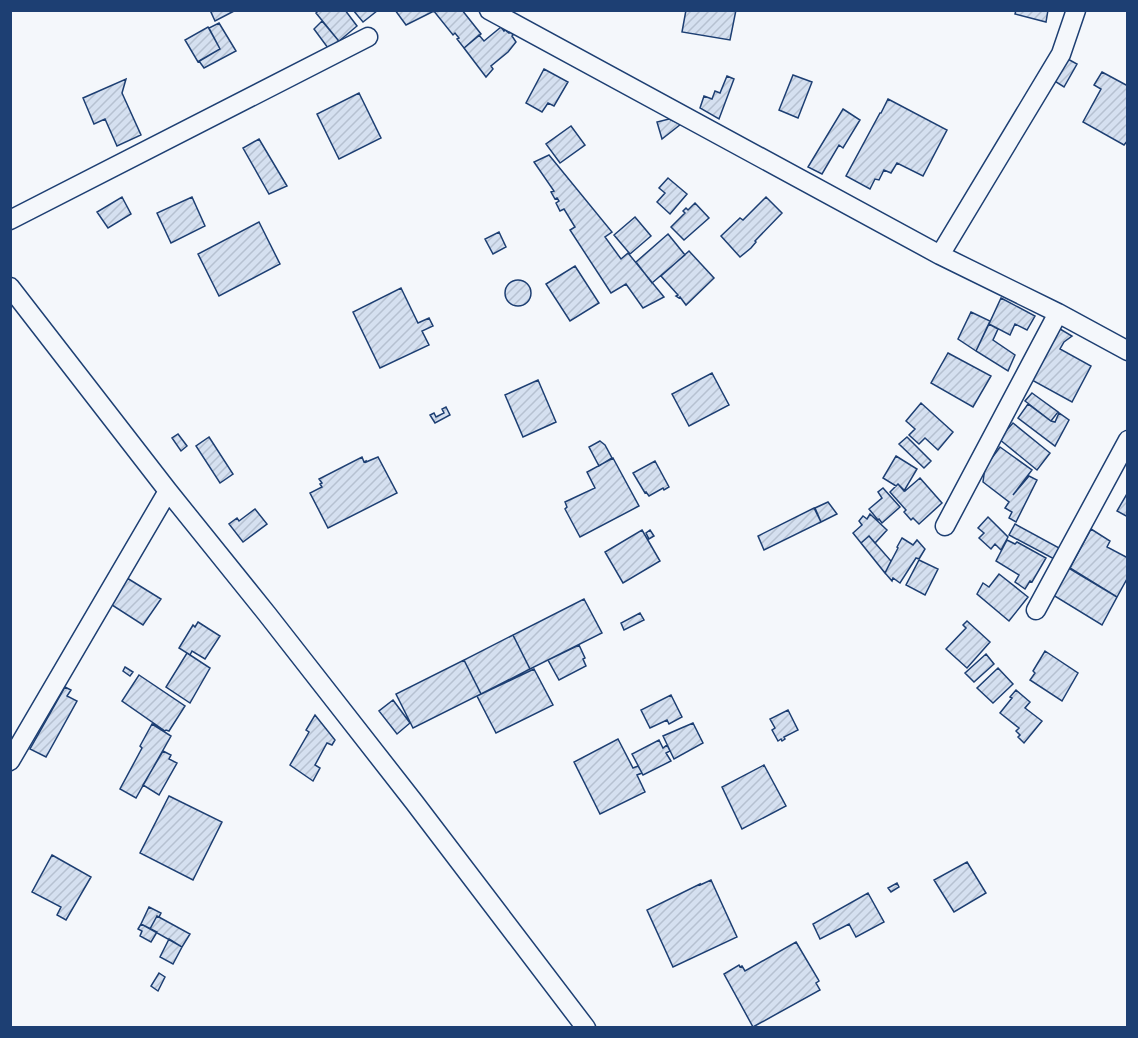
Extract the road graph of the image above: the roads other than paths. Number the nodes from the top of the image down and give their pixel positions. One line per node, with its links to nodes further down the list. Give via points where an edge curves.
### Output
1 (489, 10): 5 (street)
2 (1076, 10): 5 (street, via 1061,54)
3 (368, 37): 4 (street)
4 (10, 220)
5 (940, 255): 7 (street)
6 (10, 287): 10 (street)
7 (1059, 313): 8 (street); 11 (street)
8 (1128, 351)
9 (1128, 440): 12 (street)
10 (168, 490): 13 (street); 14 (street)
11 (945, 526)
12 (1036, 610)
13 (10, 762)
14 (586, 1028)

